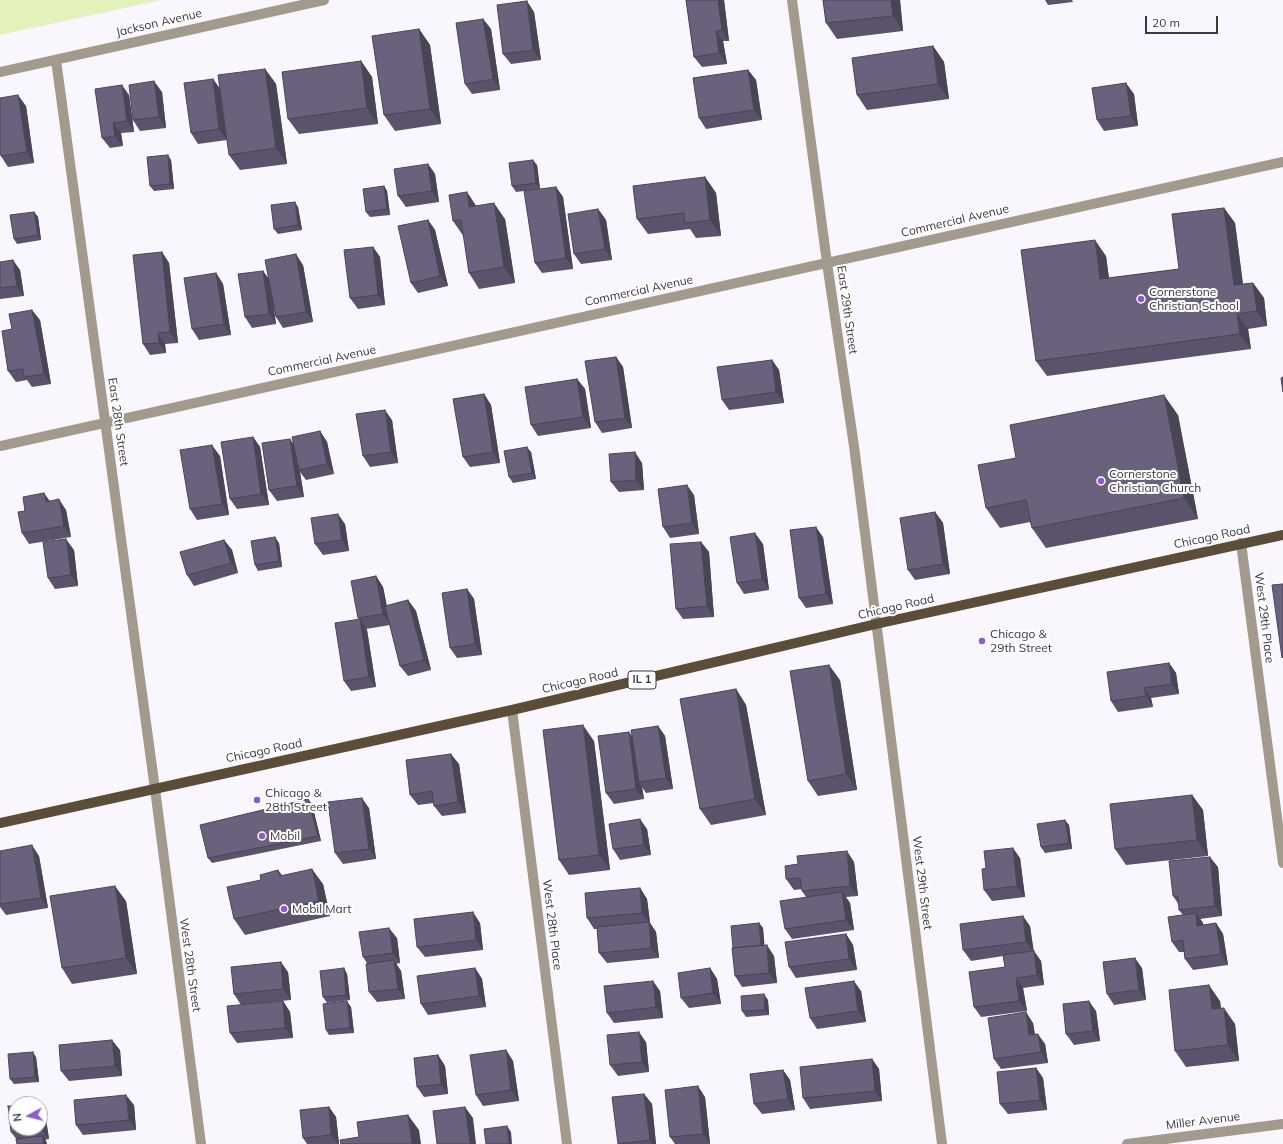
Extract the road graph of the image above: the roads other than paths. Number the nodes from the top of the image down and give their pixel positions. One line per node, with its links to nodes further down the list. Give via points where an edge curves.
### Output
1 (324, 0): 3 (street, Jackson Avenue)
2 (792, 0): 6 (street, East 29th Street)
3 (56, 60): 4 (street, Jackson Avenue); 7 (street, East 28th Street)
4 (0, 72)
5 (1283, 162): 6 (street, Commercial Avenue)
6 (827, 263): 7 (street, Commercial Avenue); 11 (street, East 29th Street, via 854,446)
7 (105, 422): 8 (street, Commercial Avenue); 13 (street, East 28th Street)
8 (0, 446)
9 (1283, 535): 10 (main road, Chicago Road / IL 1)
10 (1241, 543): 11 (main road, Chicago Road / IL 1); 15 (street, West 29th Place)
11 (876, 624): 12 (main road, Chicago Road / IL 1); 19 (street, West 29th Street)
12 (512, 710): 13 (main road, Chicago Road / IL 1); 18 (street, West 28th Place)
13 (154, 789): 14 (main road, Chicago Road / IL 1); 17 (street, West 28th Street)
14 (0, 823)
15 (1283, 863)
16 (1283, 1124): 20 (street, Miller Avenue)
17 (201, 1144)
18 (567, 1144)
19 (942, 1144)
20 (1127, 1144)

